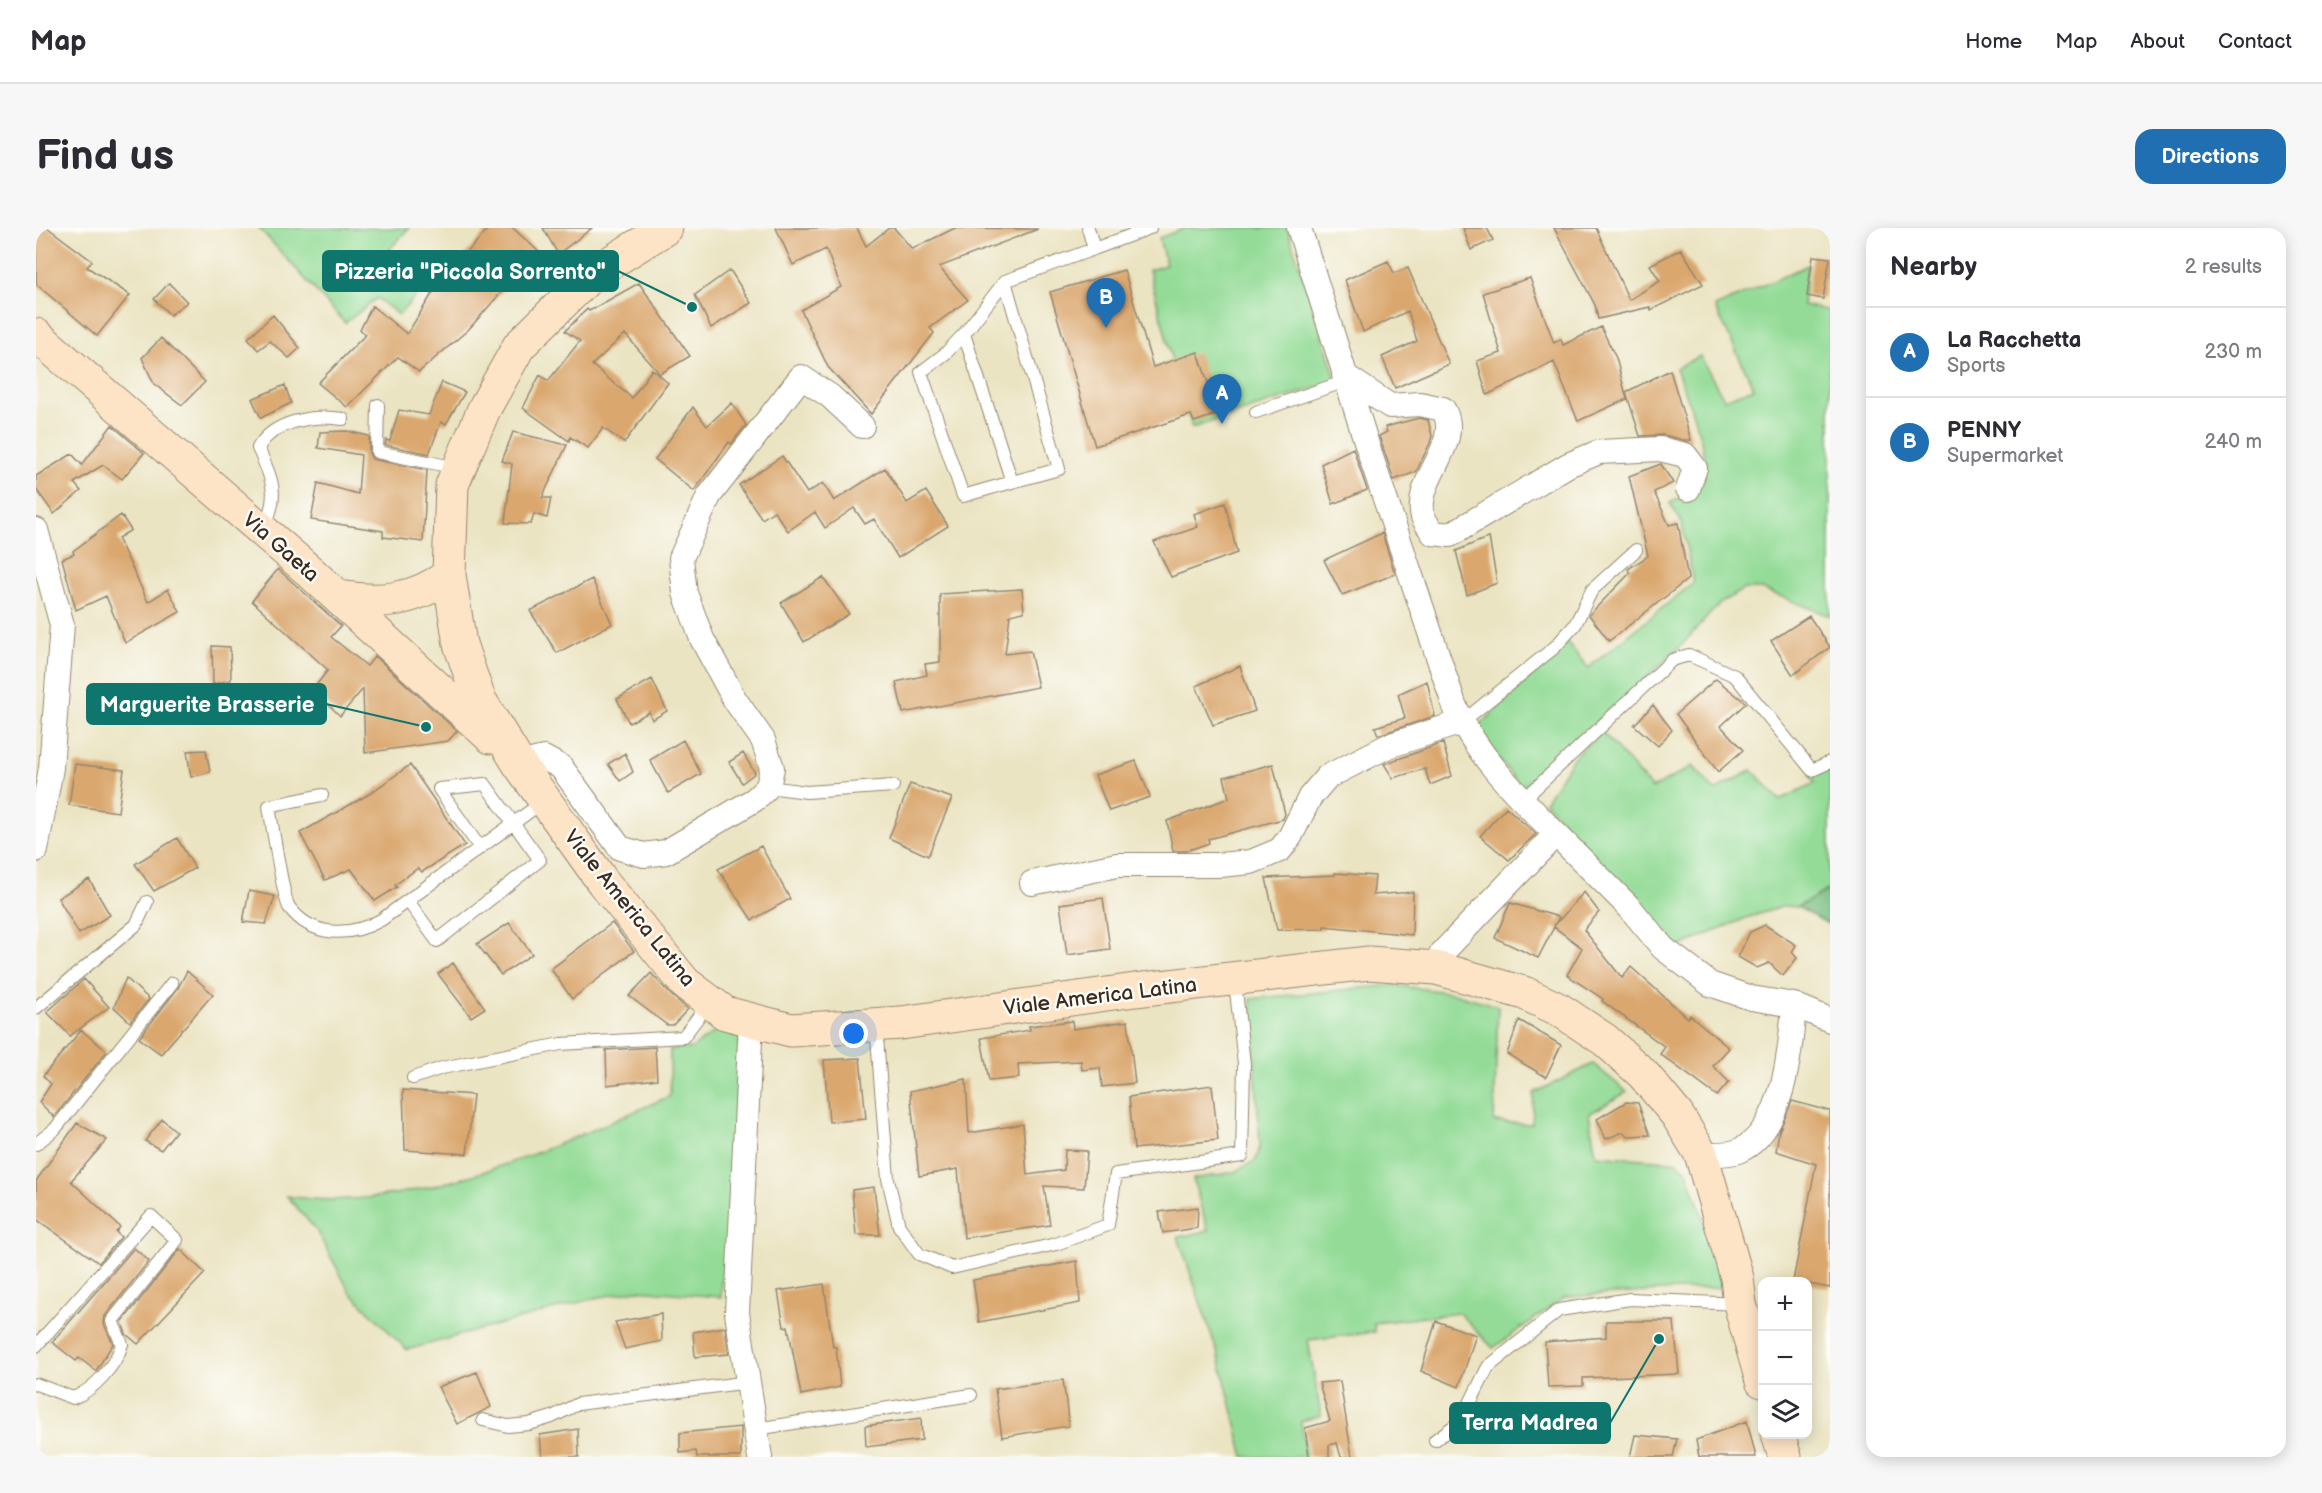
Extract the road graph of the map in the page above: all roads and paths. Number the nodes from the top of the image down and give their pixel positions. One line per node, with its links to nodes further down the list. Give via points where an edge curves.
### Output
1 (666, 228): 14 (main road, Viale America Latina, via 591,274 519,346 483,409)
2 (1088, 228): 5 (lane)
3 (1150, 228): 5 (lane)
4 (1299, 228): 9 (street)
5 (1094, 249): 6 (lane)
6 (1005, 281): 7 (lane); 15 (lane, via 1059,470)
7 (964, 334): 15 (lane); 15 (lane, via 921,372 963,496)
8 (36, 335): 18 (main road, Via Gaeta)
9 (1346, 378): 11 (lane); 16 (street, via 1390,406 1420,404 1443,409 1450,419 1448,436 1422,501 1423,518 1434,532 1450,535 1568,465 1599,452 1660,449 1685,455 1695,468); 24 (street)
10 (378, 405): 14 (lane, via 377,452)
11 (1256, 412)
12 (343, 419): 18 (lane, via 303,420 263,439 258,448 275,494 273,509)
13 (862, 426): 28 (street, via 830,396 801,377 709,496 681,558 685,593 702,639 763,740 772,768)
14 (459, 468): 20 (main road, Viale America Latina, via 452,485)
15 (1012, 482)
16 (1688, 489)
17 (36, 530): 35 (street, via 62,625 51,768)
18 (262, 531): 21 (main road, Via Gaeta)
19 (1636, 549): 24 (lane, via 1592,590 1575,626 1555,647)
20 (449, 575): 21 (main road, via 433,587 394,600 377,603); 22 (main road, Viale America Latina)
21 (339, 597): 23 (main road, Via Gaeta)
22 (460, 645): 23 (main road, via 438,665); 26 (main road, Viale America Latina, via 479,699)
23 (408, 660): 26 (main road, Via Gaeta)
24 (1462, 722): 31 (street, via 1469,739 1496,774); 36 (street, via 1388,746 1327,777 1310,796 1280,850 1251,862 1117,865)
25 (1830, 762): 31 (lane, via 1812,770 1736,676 1689,655 1672,660)
26 (519, 764): 28 (street, via 544,758 561,767 620,848 644,855 666,852 754,800); 30 (main road, Viale America Latina)
27 (893, 786): 28 (lane, via 807,792)
28 (768, 787)
29 (322, 795): 37 (lane, via 269,806 288,905 304,921 345,934 361,931)
30 (545, 800): 32 (lane); 42 (main road, Viale America Latina, via 603,882 685,983)
31 (1523, 800): 33 (street)
32 (513, 824): 34 (lane); 34 (lane, via 485,784 439,789); 37 (lane, via 540,860 437,941)
33 (1556, 834): 39 (street, via 1442,953); 43 (street, via 1663,948 1710,984 1751,998)
34 (480, 848): 37 (lane)
35 (36, 850)
36 (1032, 883)
37 (408, 901)
38 (147, 902): 44 (lane, via 136,925)
39 (1436, 968): 40 (main road, Viale America Latina, via 1369,963); 50 (main road, Viale America Latina, via 1524,993 1560,1010 1605,1040 1643,1074 1677,1115)
40 (1235, 980): 47 (main road, Viale America Latina); 47 (lane, via 1244,1064 1242,1156 1116,1174 1108,1225 1056,1244 952,1268 919,1254 899,1226 888,1179)
41 (172, 983): 49 (lane, via 55,1129)
42 (710, 1002): 45 (main road, Viale America Latina, via 725,1012); 48 (lane, via 683,1037 561,1044 442,1068)
43 (1794, 1005): 46 (street); 50 (street, via 1791,1051 1766,1130 1737,1152)
44 (36, 1008)
45 (751, 1020): 47 (main road, Viale America Latina, via 791,1030); 54 (street, via 737,1313)
46 (1830, 1020)
47 (876, 1025)
48 (413, 1078)
49 (36, 1144)
50 (1701, 1154): 51 (main road, Viale America Latina, via 1737,1278)
51 (1740, 1304): 53 (main road, Viale America Latina); 60 (lane, via 1630,1299 1559,1310 1488,1367 1461,1421)
52 (36, 1346): 55 (lane, via 151,1216 177,1240 112,1321 122,1344 119,1354 90,1388 73,1398)
53 (1758, 1367)
54 (749, 1383): 57 (lane, via 578,1404 529,1424 508,1426); 58 (street)
55 (36, 1384)
56 (970, 1395): 58 (lane)
57 (483, 1420)
58 (756, 1429): 61 (street)
59 (1780, 1439): 62 (main road)
60 (1435, 1440)
61 (760, 1457)
62 (1785, 1457)

